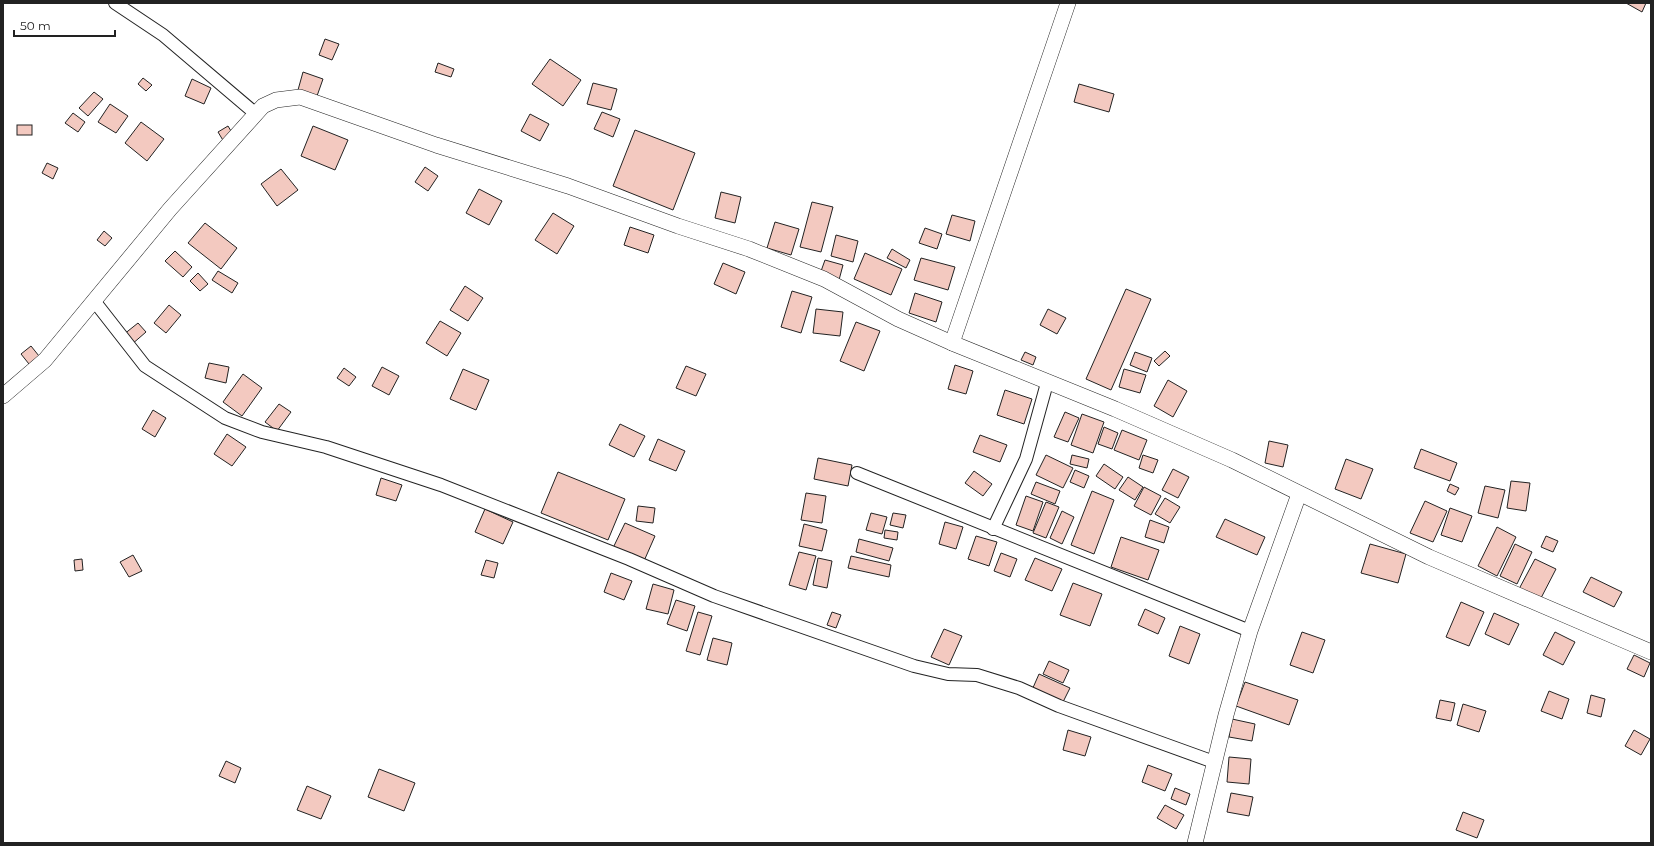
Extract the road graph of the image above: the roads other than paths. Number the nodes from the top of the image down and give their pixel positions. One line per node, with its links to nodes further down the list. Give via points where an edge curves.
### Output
1 (115, 3): 3 (street, via 163,35)
2 (1068, 3): 5 (street)
3 (256, 114): 4 (street, via 170,209); 5 (street, via 263,106 276,100 300,97 316,101 436,145 568,186 750,250 824,279 898,319)
4 (95, 302): 7 (street, via 45,360); 13 (street, via 145,366 225,418 262,432 326,447 442,486 629,559 714,596 914,666 948,674 977,675 1019,688 1059,706)
5 (952, 343): 6 (street)
6 (1047, 383): 9 (street, via 1115,409 1232,460); 10 (street, via 1026,459)
7 (3, 396)
8 (857, 473): 10 (street)
9 (1299, 494): 11 (street); 12 (street, via 1430,557)
10 (993, 529): 11 (street)
11 (1250, 631): 13 (street)
12 (1651, 652)
13 (1214, 762): 14 (street)
14 (1195, 843)

